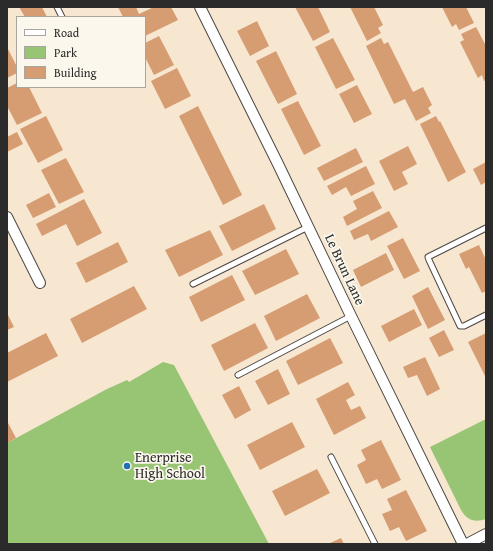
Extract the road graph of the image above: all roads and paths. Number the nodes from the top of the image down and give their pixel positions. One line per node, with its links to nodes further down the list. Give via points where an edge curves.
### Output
1 (57, 7): 3 (lane)
2 (200, 7): 5 (street, Le Brun Lane)
3 (62, 16)
4 (7, 217): 7 (street)
5 (308, 227): 8 (lane); 10 (street, Le Brun Lane)
6 (486, 228): 9 (lane, via 428,257 460,326)
7 (40, 283)
8 (193, 284)
9 (486, 315)
10 (351, 316): 11 (lane); 15 (street, Le Brun Lane)
11 (238, 375)
12 (331, 457): 14 (lane)
13 (486, 534): 16 (street)
14 (375, 544)
15 (463, 544)
16 (467, 544)

